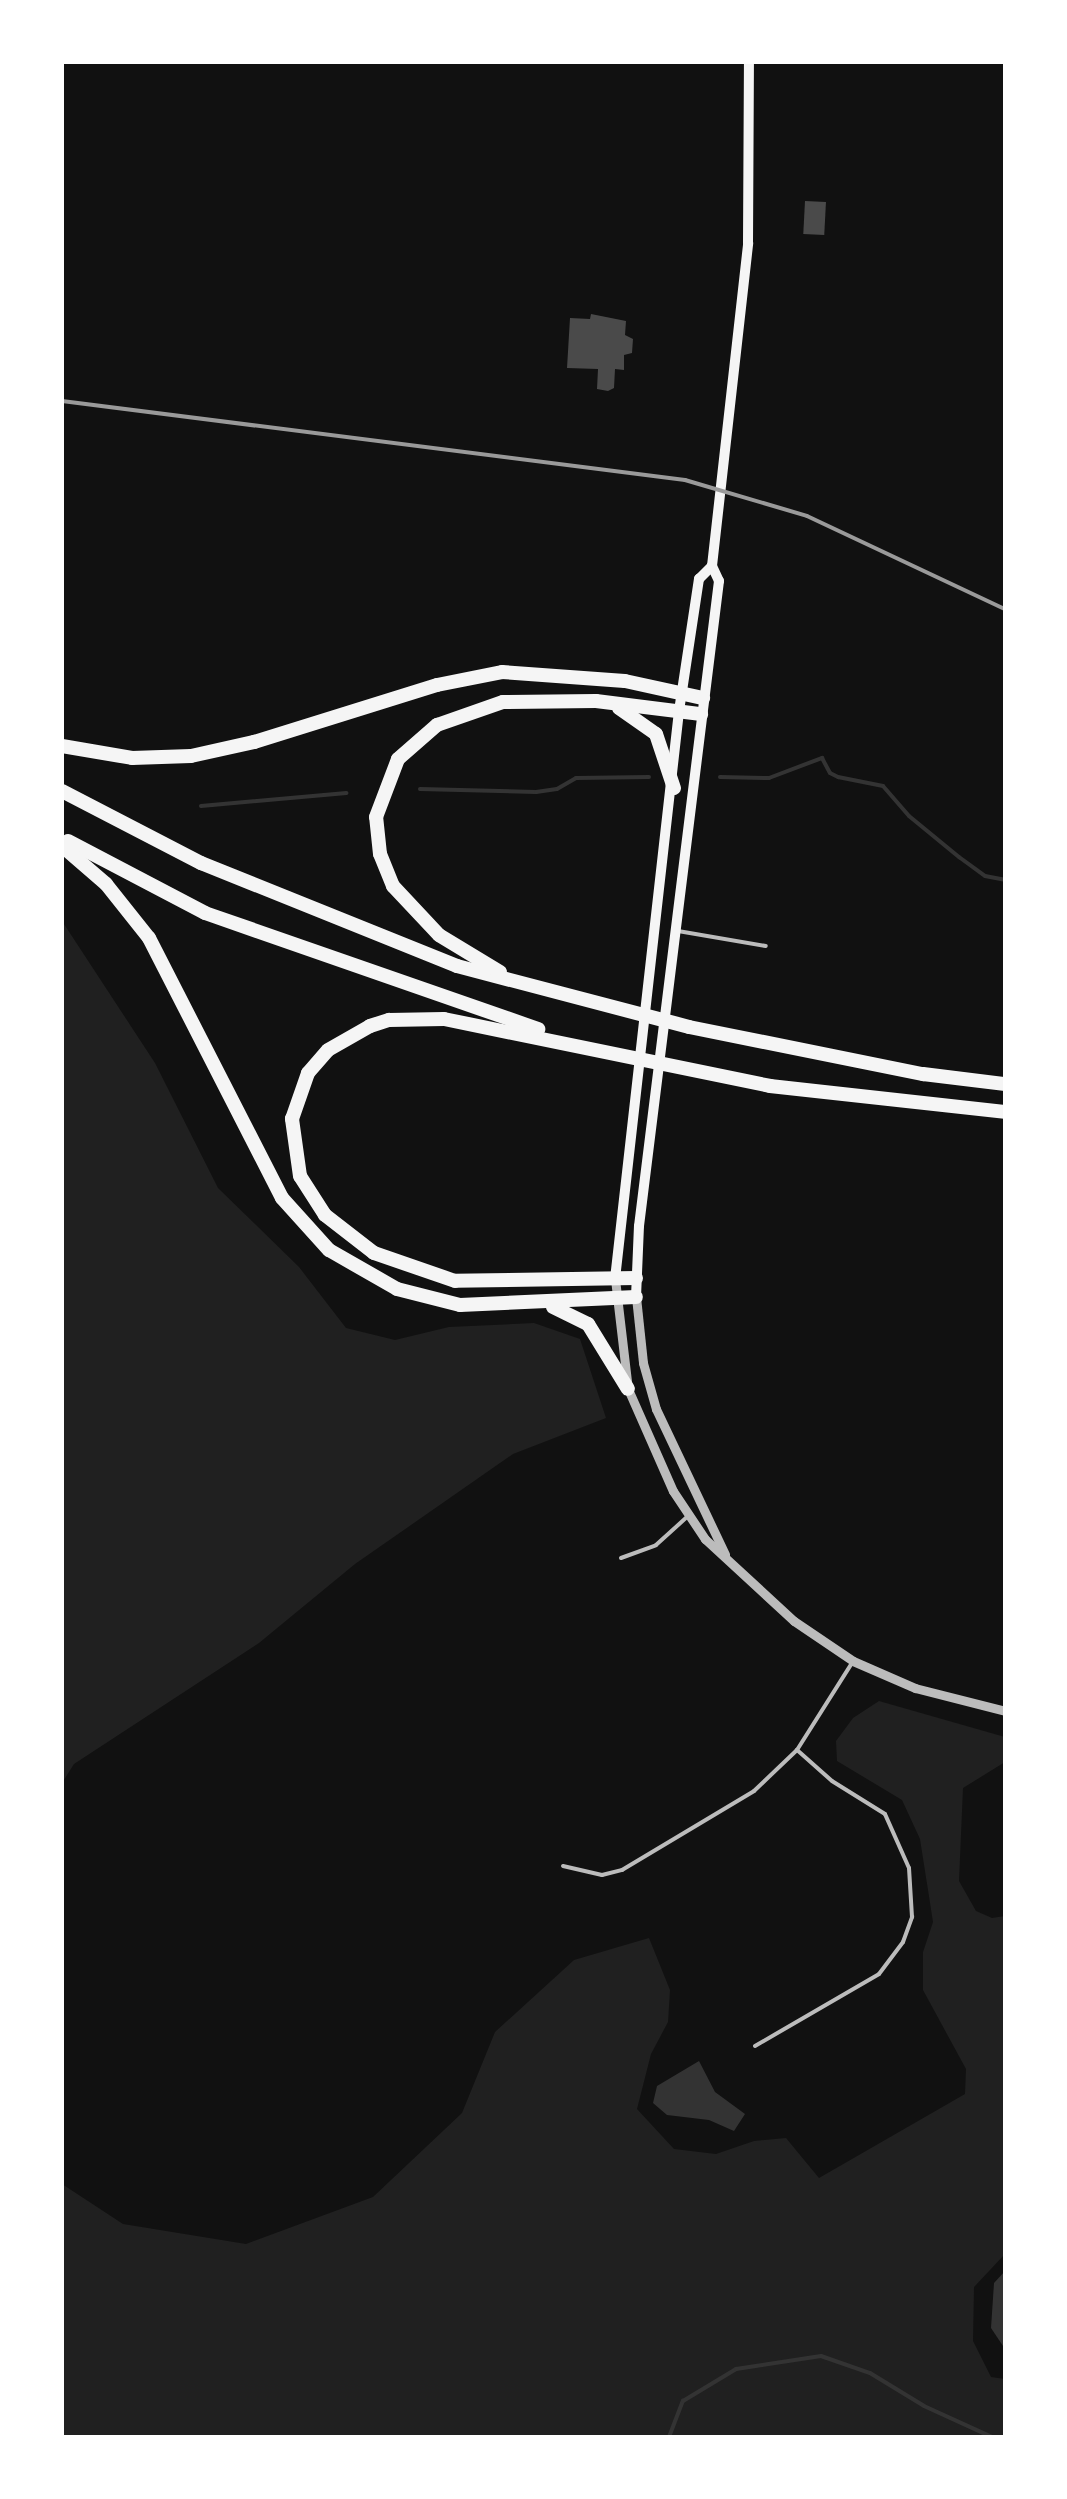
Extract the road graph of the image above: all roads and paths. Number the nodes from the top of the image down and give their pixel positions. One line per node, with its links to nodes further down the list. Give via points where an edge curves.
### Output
1 (749, 62): 2 (main road, via 744,295)
2 (712, 566): 3 (main road, via 699,579); 4 (main road, via 719,581)
3 (682, 694): 4 (highway); 6 (main road); 8 (highway, via 609,679 502,672 437,685 254,742 191,756 132,758)
4 (703, 698): 7 (main road)
5 (596, 701): 6 (highway); 9 (highway, via 633,713 648,725 664,750); 15 (highway, via 521,699 450,718 398,759 380,796 378,842 399,895 462,952)
6 (679, 711): 7 (highway); 9 (main road)
7 (701, 714): 13 (main road)
8 (62, 746)
9 (674, 788): 20 (main road)
10 (62, 791): 15 (highway, via 201,863 304,908)
11 (62, 838): 16 (highway, via 205,913)
12 (62, 846): 23 (highway, via 106,884 149,938 271,1178 311,1234 351,1266 415,1296 476,1307)
13 (675, 931): 14 (lane); 19 (main road)
14 (766, 946)
15 (525, 986): 17 (highway, via 689,1027 923,1074)
16 (610, 1053): 18 (highway, via 863,1099); 20 (highway, via 469,1022 389,1020 346,1037 308,1073 292,1119 292,1143 300,1176 316,1204 346,1234 394,1263 465,1282)
17 (1005, 1084)
18 (1005, 1112)
19 (636, 1278): 20 (highway); 21 (main road)
20 (615, 1279): 22 (street)
21 (636, 1297): 22 (highway); 26 (street, via 643,1363 656,1409)
22 (617, 1299): 23 (highway); 24 (street)
23 (532, 1304): 24 (highway, via 581,1317 598,1335)
24 (628, 1389): 25 (street, via 657,1459)
25 (689, 1515): 26 (street, via 705,1539); 27 (lane, via 656,1545)
26 (725, 1554): 28 (street, via 794,1621)
27 (621, 1558)
28 (853, 1661): 29 (street, via 915,1688); 30 (lane)
29 (1005, 1711)
30 (797, 1750): 31 (lane, via 754,1791 622,1870 602,1875); 32 (lane, via 832,1781 885,1814 909,1868 912,1917 896,1953 879,1974)
31 (563, 1866)
32 (755, 2046)

